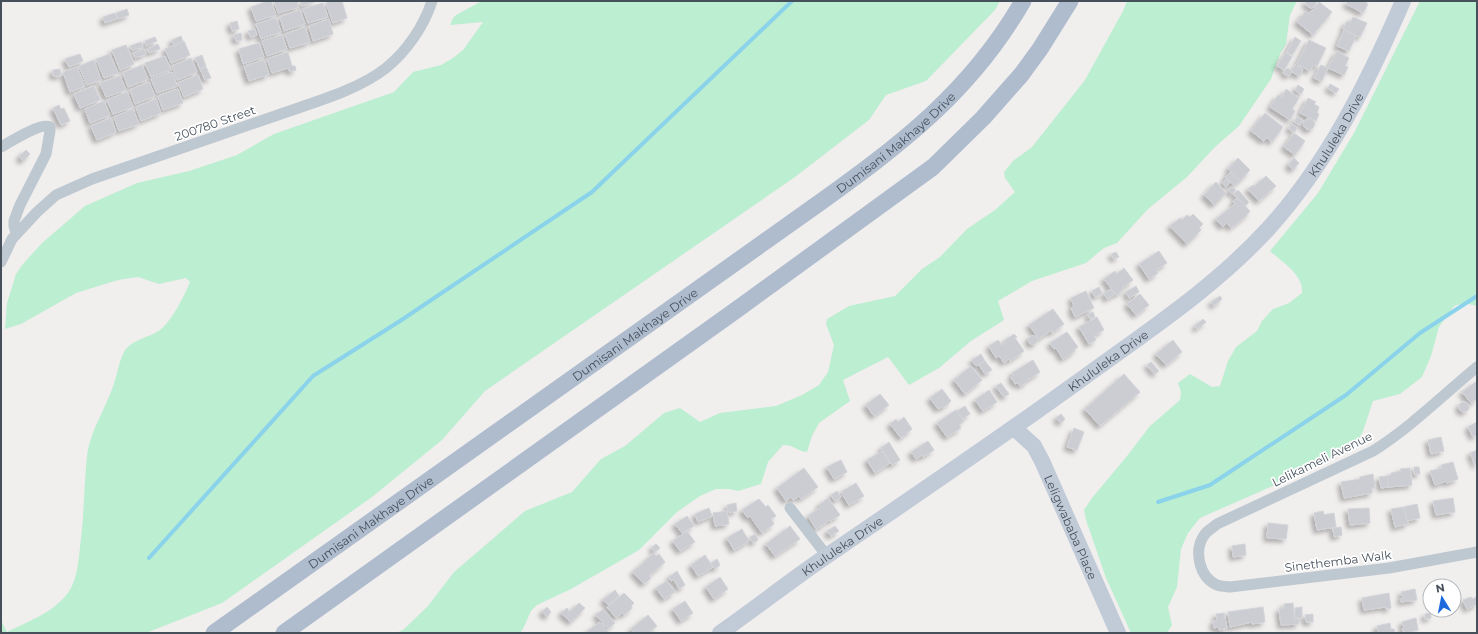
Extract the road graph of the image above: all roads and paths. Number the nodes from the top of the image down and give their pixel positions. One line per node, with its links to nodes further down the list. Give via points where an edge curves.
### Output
1 (432, 1): 6 (street, 200780 Street, via 419,31 400,56 365,82 92,179 56,195)
2 (1023, 1): 14 (main road, Dumisani Makhaye Drive, via 1002,37 982,62 943,105 904,140)
3 (1070, 1): 15 (main road, via 1021,75 983,118 933,167)
4 (1403, 1): 9 (street, Khululeka Drive, via 1352,108 1333,141 1303,186 1267,230 1240,258 1200,292)
5 (1, 147): 6 (street, via 39,127 50,127 46,154 14,221)
6 (16, 233): 7 (street, 200780 Street)
7 (1, 262)
8 (1477, 367): 13 (street, Lelikameli Avenue, via 1414,422 1373,451 1217,524 1205,534 1200,544 1200,566)
9 (1014, 428): 12 (street, Khululeka Drive); 17 (street, Leligwababa Place, via 1034,446 1042,461)
10 (790, 508): 12 (street)
11 (1477, 552): 13 (street, Sinethemba Walk, via 1389,568 1230,586 1219,586)
12 (827, 556): 16 (street, Khululeka Drive)
13 (1206, 575)
14 (214, 633)
15 (284, 633)
16 (720, 633)
17 (1118, 633)

